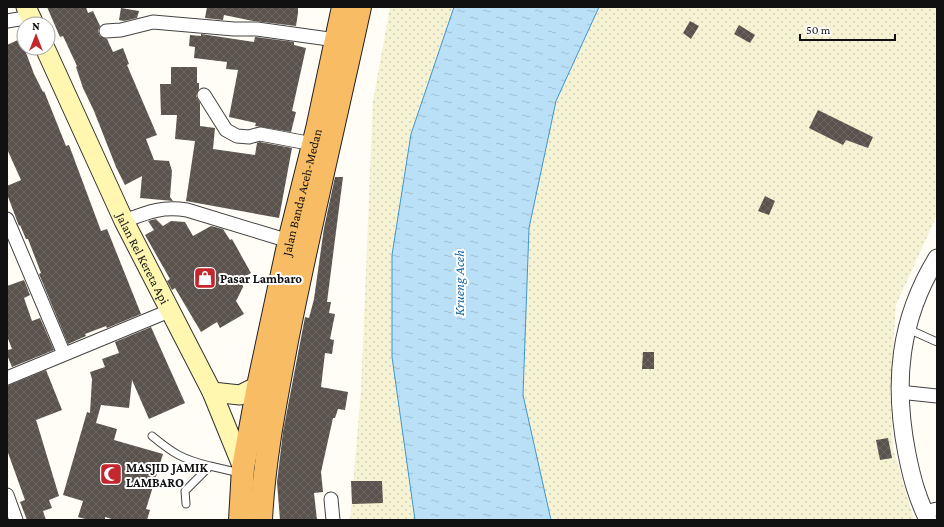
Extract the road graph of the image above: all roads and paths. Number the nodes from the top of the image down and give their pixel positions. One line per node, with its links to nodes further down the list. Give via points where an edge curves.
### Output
1 (343, 7): 4 (highway, Jalan Banda Aceh-Medan)
2 (360, 7): 7 (highway, Jalan Banda Aceh-Medan)
3 (106, 31): 4 (street, via 122,30 153,22 257,29)
4 (336, 40): 7 (highway, Jalan Banda Aceh-Medan)
5 (49, 56): 9 (main road, Jalan Rel Kereta Api)
6 (204, 95): 7 (street, via 226,130 237,136 249,138 260,134)
7 (321, 135): 10 (highway, Jalan Banda Aceh-Medan); 30 (highway, Jalan Banda Aceh-Medan, via 299,280 271,427)
8 (7, 219): 15 (street)
9 (124, 221): 10 (street, via 155,209 172,208 187,210); 12 (main road, Jalan Rel Kereta Api)
10 (289, 241): 17 (highway, Jalan Banda Aceh-Medan)
11 (937, 258): 13 (street, via 919,290)
12 (170, 311): 15 (street); 18 (main road, Jalan Rel Kereta Api)
13 (906, 328): 14 (lane); 19 (street)
14 (937, 342)
15 (64, 354): 16 (street)
16 (7, 378)
17 (258, 386): 18 (main road, via 240,395); 23 (highway, Jalan Banda Aceh-Medan)
18 (212, 392): 23 (main road, Jalan Rel Kereta Api)
19 (899, 392): 20 (street); 27 (street, via 913,482)
20 (937, 396)
21 (152, 436): 22 (lane, via 185,460)
22 (210, 466): 23 (lane); 26 (lane, via 185,492)
23 (243, 471): 29 (highway, Jalan Banda Aceh-Medan)
24 (7, 496): 28 (street)
25 (331, 499): 31 (street)
26 (186, 504)
27 (930, 513)
28 (16, 520)
29 (240, 520)
30 (261, 520)
31 (333, 520)

